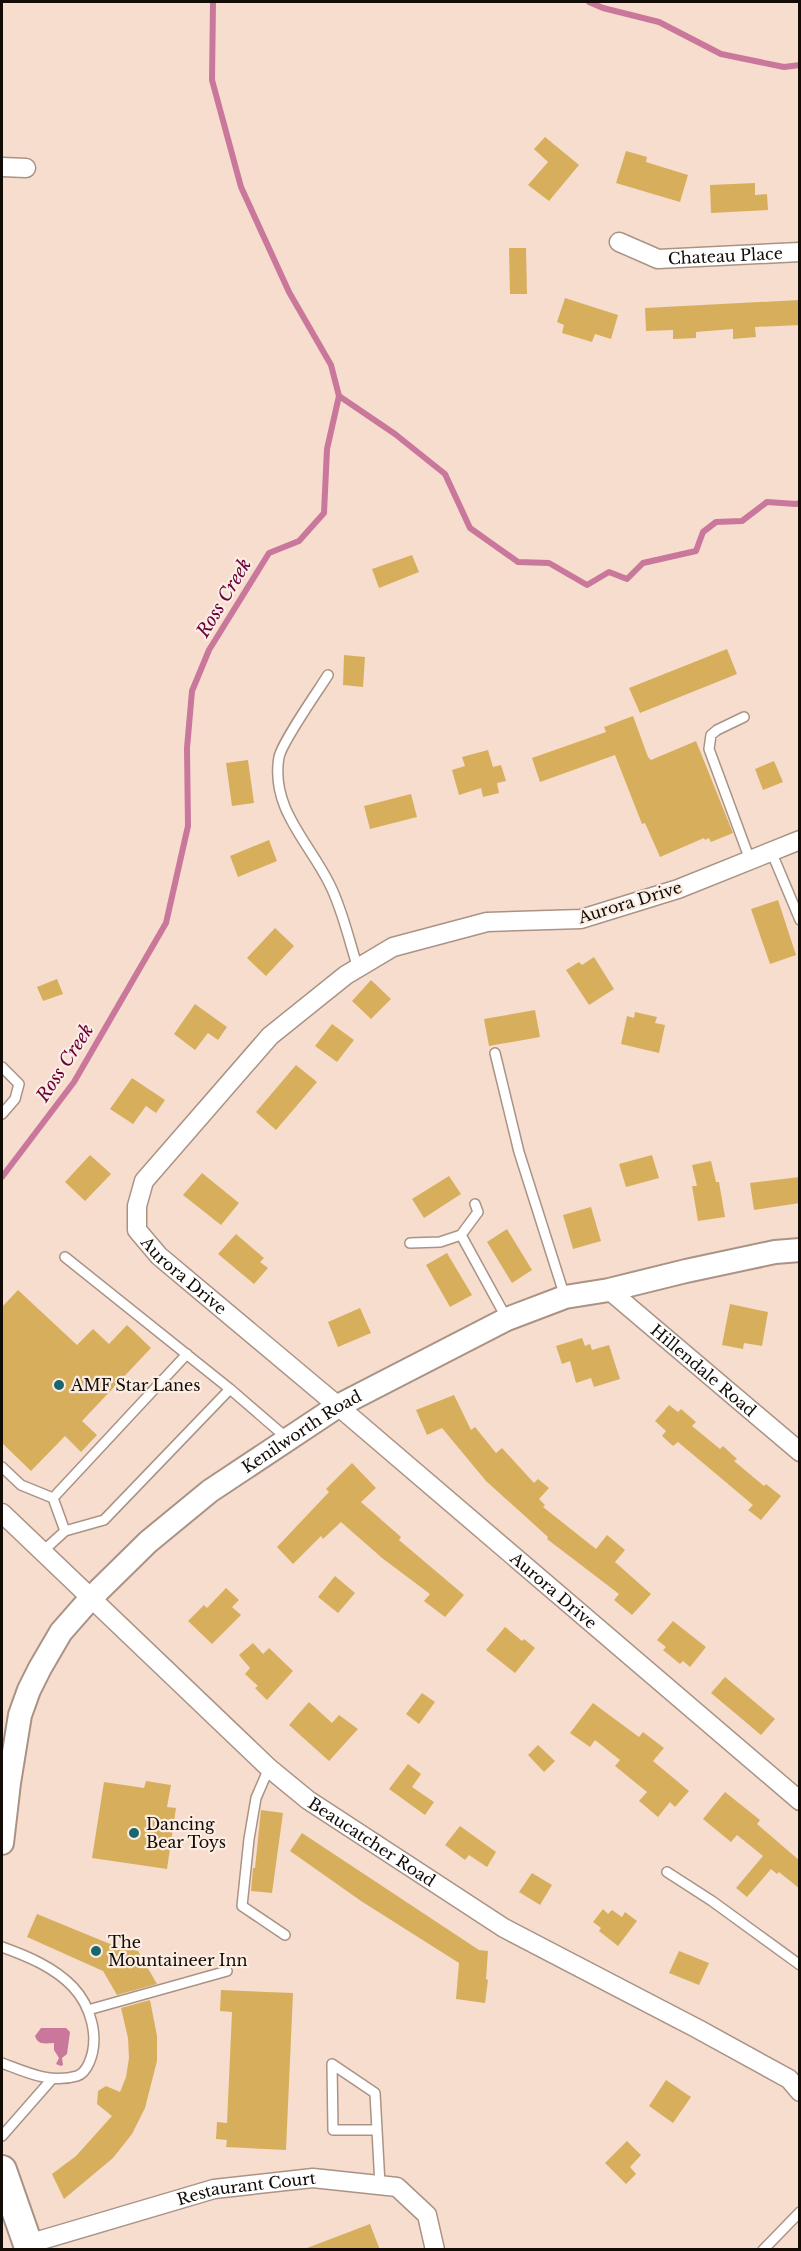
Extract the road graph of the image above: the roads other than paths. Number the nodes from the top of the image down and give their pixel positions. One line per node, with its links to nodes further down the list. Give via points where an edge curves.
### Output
1 (2, 167): 2 (street)
2 (26, 168)
3 (619, 242): 4 (street, Chateau Place, via 658,259)
4 (800, 252)
5 (328, 675): 11 (lane, via 279,755 278,779 288,817 332,888)
6 (744, 717): 9 (lane, via 711,735 709,749)
7 (800, 840): 8 (street, Aurora Drive)
8 (771, 851): 9 (street, Aurora Drive); 10 (lane)
9 (750, 860): 11 (street, Aurora Drive, via 678,889 581,920 487,922 393,946)
10 (800, 920)
11 (358, 968): 25 (street, Aurora Drive, via 270,1036 144,1181 137,1206 137,1230 159,1256)
12 (495, 1053): 21 (lane, via 519,1152)
13 (2, 1067): 14 (lane, via 19,1084 15,1099)
14 (2, 1114)
15 (475, 1204): 16 (lane, via 478,1212)
16 (461, 1235): 17 (lane, via 440,1242); 22 (lane)
17 (410, 1243)
18 (800, 1250): 20 (street, Kenilworth Road, via 775,1252)
19 (64, 1257): 23 (lane)
20 (609, 1290): 21 (street, Kenilworth Road); 27 (street, Hillendale Road)
21 (565, 1297): 22 (street, Kenilworth Road)
22 (507, 1319): 25 (street, Kenilworth Road)
23 (188, 1354): 24 (lane); 29 (lane)
24 (230, 1389): 26 (lane); 31 (lane, via 104,1520)
25 (338, 1406): 26 (street, Kenilworth Road); 35 (street, Aurora Drive)
26 (288, 1439): 33 (street, Kenilworth Road, via 210,1491 148,1542)
27 (800, 1452)
28 (2, 1467): 29 (lane, via 21,1485)
29 (53, 1498): 31 (lane)
30 (2, 1513): 32 (street, Beaucatcher Road)
31 (65, 1531): 32 (lane)
32 (42, 1552): 33 (street, Beaucatcher Road)
33 (90, 1599): 34 (street, Beaucatcher Road); 36 (street, Kenilworth Road, via 61,1632 29,1690 20,1715)
34 (269, 1768): 38 (lane, via 256,1797 242,1906); 45 (street, Beaucatcher Road, via 308,1800 504,1928 789,2079)
35 (800, 1801)
36 (2, 1843)
37 (667, 1872): 40 (lane)
38 (285, 1935)
39 (2, 1947): 42 (lane, via 56,1972 74,1988)
40 (800, 1965)
41 (227, 1971): 42 (lane)
42 (88, 2010): 44 (lane, via 93,2035 87,2066 81,2075)
43 (2, 2063): 44 (lane)
44 (52, 2079): 47 (lane)
45 (800, 2092)
46 (377, 2130): 46 (lane, via 375,2093 332,2064 333,2130); 48 (lane)
47 (2, 2136)
48 (380, 2186): 51 (street, Restaurant Court, via 313,2178 214,2189); 52 (street, Restaurant Court, via 398,2187 426,2215)
49 (4, 2188): 51 (main road)
50 (800, 2212): 53 (lane)
51 (29, 2247)
52 (435, 2250)
53 (763, 2250)

